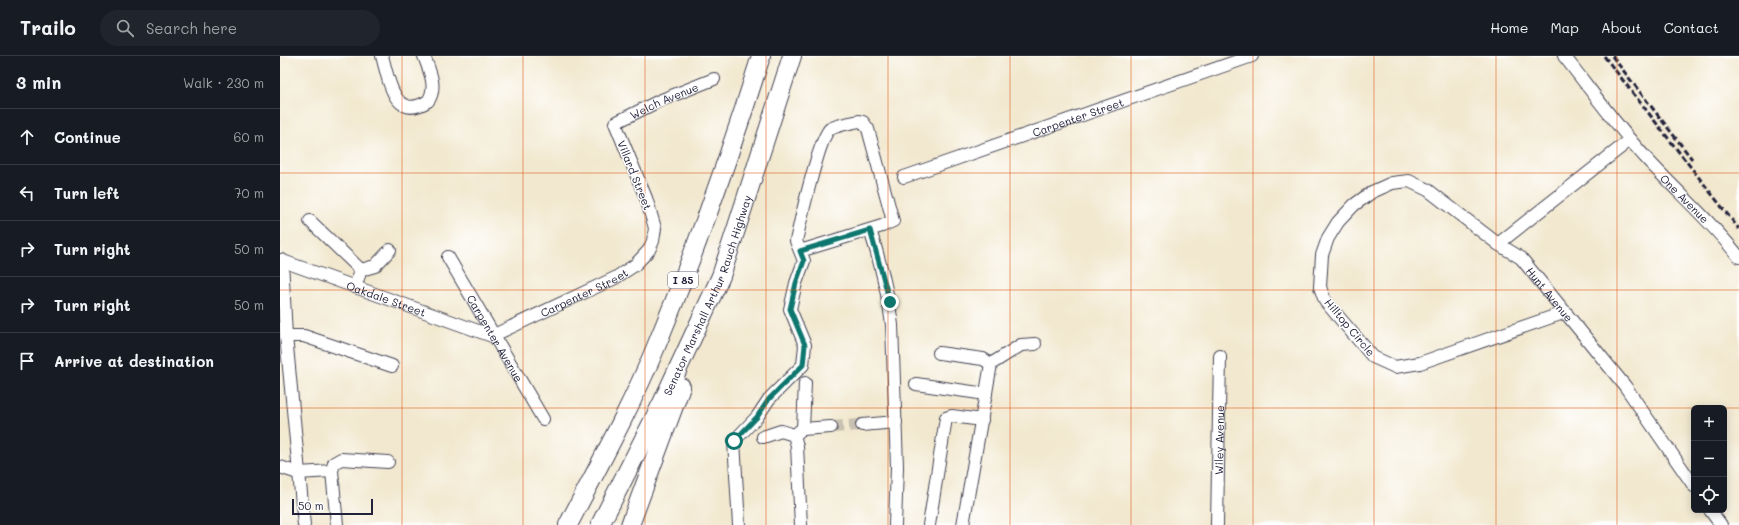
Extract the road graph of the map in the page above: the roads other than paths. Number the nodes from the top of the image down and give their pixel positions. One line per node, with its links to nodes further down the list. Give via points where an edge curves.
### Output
1 (382, 56): 2 (street, via 398,101 407,107 416,108 428,101 433,90 433,82)
2 (424, 56)
3 (761, 56): 46 (highway, I 85, via 688,267 657,343)
4 (792, 56): 21 (highway, Senator Marshall Arthur Rauch Highway / I 85)
5 (1252, 56): 10 (street, Carpenter Street)
6 (1564, 56): 9 (street, One Avenue)
7 (714, 79): 8 (street, Welch Avenue, via 659,101)
8 (614, 123): 12 (street, Villard Street, via 646,198)
9 (1630, 140): 14 (street); 18 (street, One Avenue)
10 (904, 177)
11 (310, 221): 20 (street)
12 (655, 228): 25 (street, Carpenter Street, via 653,241 645,254 620,275)
13 (870, 230): 16 (street); 16 (street, via 893,221 868,129 864,122 859,121 830,129 825,135 796,241); 36 (street, via 890,302)
14 (1498, 244): 23 (street, Hunt Avenue, via 1521,258); 23 (street, Hilltop Circle, via 1428,190 1408,181 1392,183 1372,192 1338,222 1328,238 1322,255 1320,287 1325,301 1373,356 1395,367 1420,363)
15 (390, 250): 20 (street, via 376,266)
16 (800, 251): 54 (street, via 804,261 790,309 805,345 803,365 769,399 757,417 734,441)
17 (448, 257): 25 (street, Carpenter Avenue)
18 (1739, 257)
19 (281, 260): 22 (street, Oakdale Street); 24 (street)
20 (361, 270): 22 (street)
21 (720, 276): 52 (highway, Senator Marshall Arthur Rauch Highway / I 85, via 662,403); 53 (highway)
22 (355, 287): 25 (street, Oakdale Street)
23 (1566, 312): 45 (street, Hunt Avenue, via 1625,386)
24 (286, 336): 30 (street, via 304,336); 44 (street)
25 (492, 336): 34 (street, Carpenter Avenue)
26 (1035, 344): 29 (street, via 1021,345)
27 (939, 353): 29 (street, via 983,359)
28 (1220, 356): 59 (street, Wiley Avenue)
29 (991, 364): 33 (street)
30 (392, 366)
31 (805, 383): 39 (street)
32 (916, 384): 33 (street)
33 (986, 394): 35 (street)
34 (543, 419)
35 (982, 420): 57 (street, via 952,416 946,418); 58 (street)
36 (896, 422): 37 (street); 56 (street)
37 (862, 425)
38 (832, 427): 39 (street)
39 (799, 432): 40 (street, via 781,432); 55 (street, via 797,446)
40 (763, 437)
41 (388, 462): 43 (street, via 341,459 334,463)
42 (280, 467): 44 (street)
43 (332, 472): 44 (street); 49 (street)
44 (298, 473): 48 (street)
45 (1691, 482)
46 (584, 495): 50 (highway, via 567,510); 51 (highway, I 85)
47 (1712, 513): 60 (street)
48 (304, 525)
49 (337, 525)
50 (557, 525)
51 (568, 525)
52 (600, 525)
53 (630, 525)
54 (739, 525)
55 (801, 525)
56 (894, 525)
57 (929, 525)
58 (963, 525)
59 (1217, 525)
60 (1721, 525)

